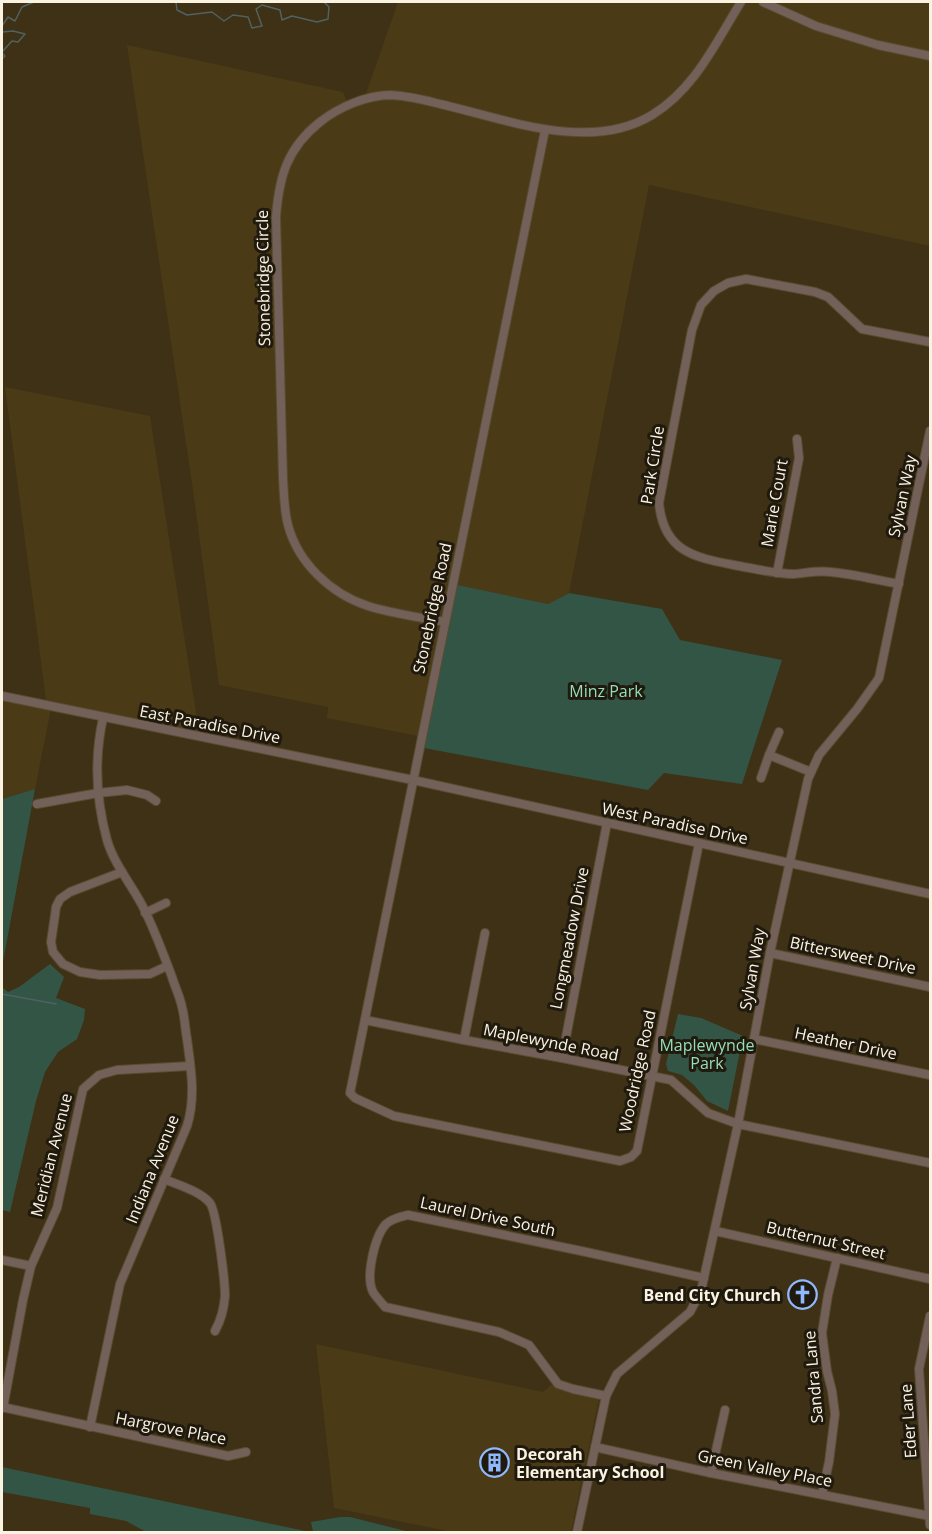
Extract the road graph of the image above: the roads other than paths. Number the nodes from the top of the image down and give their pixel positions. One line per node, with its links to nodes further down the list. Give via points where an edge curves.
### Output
1 (741, 2): 4 (street, Stonebridge Circle, via 697,74 652,115 606,131)
2 (764, 2): 3 (street, via 816,26)
3 (930, 56)
4 (545, 130): 11 (street, Stonebridge Road); 11 (street, Stonebridge Circle, via 418,99 390,95 365,99 341,108 308,132 292,154 278,191 283,479 286,517 295,545 307,564 339,593 370,607)
5 (930, 342): 9 (street, Park Circle, via 862,329 828,297 771,283 746,279 728,283 701,305 692,330 659,503 660,519 686,552)
6 (930, 431): 8 (street, Sylvan Way)
7 (796, 440): 9 (street, Marie Court, via 799,458)
8 (926, 470): 10 (street, Sylvan Way)
9 (777, 573): 10 (street, Park Circle, via 830,571)
10 (899, 584): 16 (street, Sylvan Way, via 879,678 819,755)
11 (445, 622): 18 (street, Stonebridge Road)
12 (2, 696): 13 (street, East Paradise Drive)
13 (103, 718): 18 (street, East Paradise Drive); 19 (street, Indiana Avenue)
14 (779, 732): 15 (street)
15 (769, 755): 16 (street); 17 (street)
16 (811, 772): 24 (street, Sylvan Way)
17 (761, 778)
18 (413, 780): 22 (street, West Paradise Drive); 33 (street, Stonebridge Road)
19 (98, 793): 20 (street, via 127,790); 21 (street); 25 (street, Indiana Avenue, via 108,842)
20 (156, 801)
21 (37, 804)
22 (606, 824): 23 (street, West Paradise Drive); 36 (street, Longmeadow Drive)
23 (699, 843): 24 (street, West Paradise Drive); 39 (street, Woodridge Road)
24 (788, 863): 26 (street, West Paradise Drive); 30 (street, Sylvan Way)
25 (122, 872): 28 (street, Indiana Avenue); 31 (street, via 60,899 51,942 53,952 63,964 100,975 150,974)
26 (930, 894)
27 (166, 903): 28 (street)
28 (145, 913): 31 (street, Indiana Avenue)
29 (485, 933): 35 (street)
30 (770, 952): 32 (street, Bittersweet Drive); 34 (street, Sylvan Way)
31 (167, 966): 37 (street, Indiana Avenue, via 182,1007)
32 (930, 987)
33 (365, 1020): 35 (street, Maplewynde Road); 40 (street, Stonebridge Road)
34 (754, 1039): 38 (street, Heather Drive); 41 (street, Sylvan Way)
35 (464, 1040): 36 (street, Maplewynde Road)
36 (562, 1058): 39 (street, Maplewynde Road)
37 (190, 1066): 43 (street, Indiana Avenue, via 192,1111); 47 (street, Meridian Avenue, via 117,1070 99,1075 83,1089 57,1208)
38 (930, 1076)
39 (651, 1077): 40 (street, Woodridge Road, via 637,1151 620,1161 394,1116); 41 (street, Maplewynde Road, via 671,1080 708,1113)
40 (350, 1093)
41 (738, 1124): 42 (street, Maplewynde Road); 44 (street, Sylvan Way)
42 (930, 1163)
43 (164, 1179): 51 (street, via 210,1204 216,1221 225,1295); 55 (street, Indiana Avenue, via 120,1284)
44 (715, 1231): 45 (street, Butternut Street); 48 (street, Sylvan Way)
45 (837, 1258): 49 (street, Butternut Street); 59 (street, Sandra Lane, via 822,1333 835,1414)
46 (2, 1260): 47 (street)
47 (32, 1266): 53 (street, Meridian Avenue)
48 (704, 1278): 52 (street, Sylvan Way, via 690,1312 616,1374); 52 (street, Laurel Drive South, via 408,1215 393,1218 378,1234 369,1276 373,1292 385,1307 499,1332 529,1345 558,1384)
49 (930, 1279)
50 (930, 1316): 60 (street, Eder Lane, via 919,1369)
51 (215, 1331)
52 (606, 1396): 56 (street, Sylvan Way)
53 (2, 1408): 55 (street, Hargrove Place)
54 (725, 1410): 58 (street)
55 (90, 1427): 57 (street, Hargrove Place, via 228,1456)
56 (595, 1447): 58 (street, Green Valley Place); 61 (street, Sylvan Way)
57 (246, 1452)
58 (711, 1473): 59 (street, Green Valley Place)
59 (822, 1494): 60 (street, Green Valley Place)
60 (930, 1520)
61 (577, 1533)

